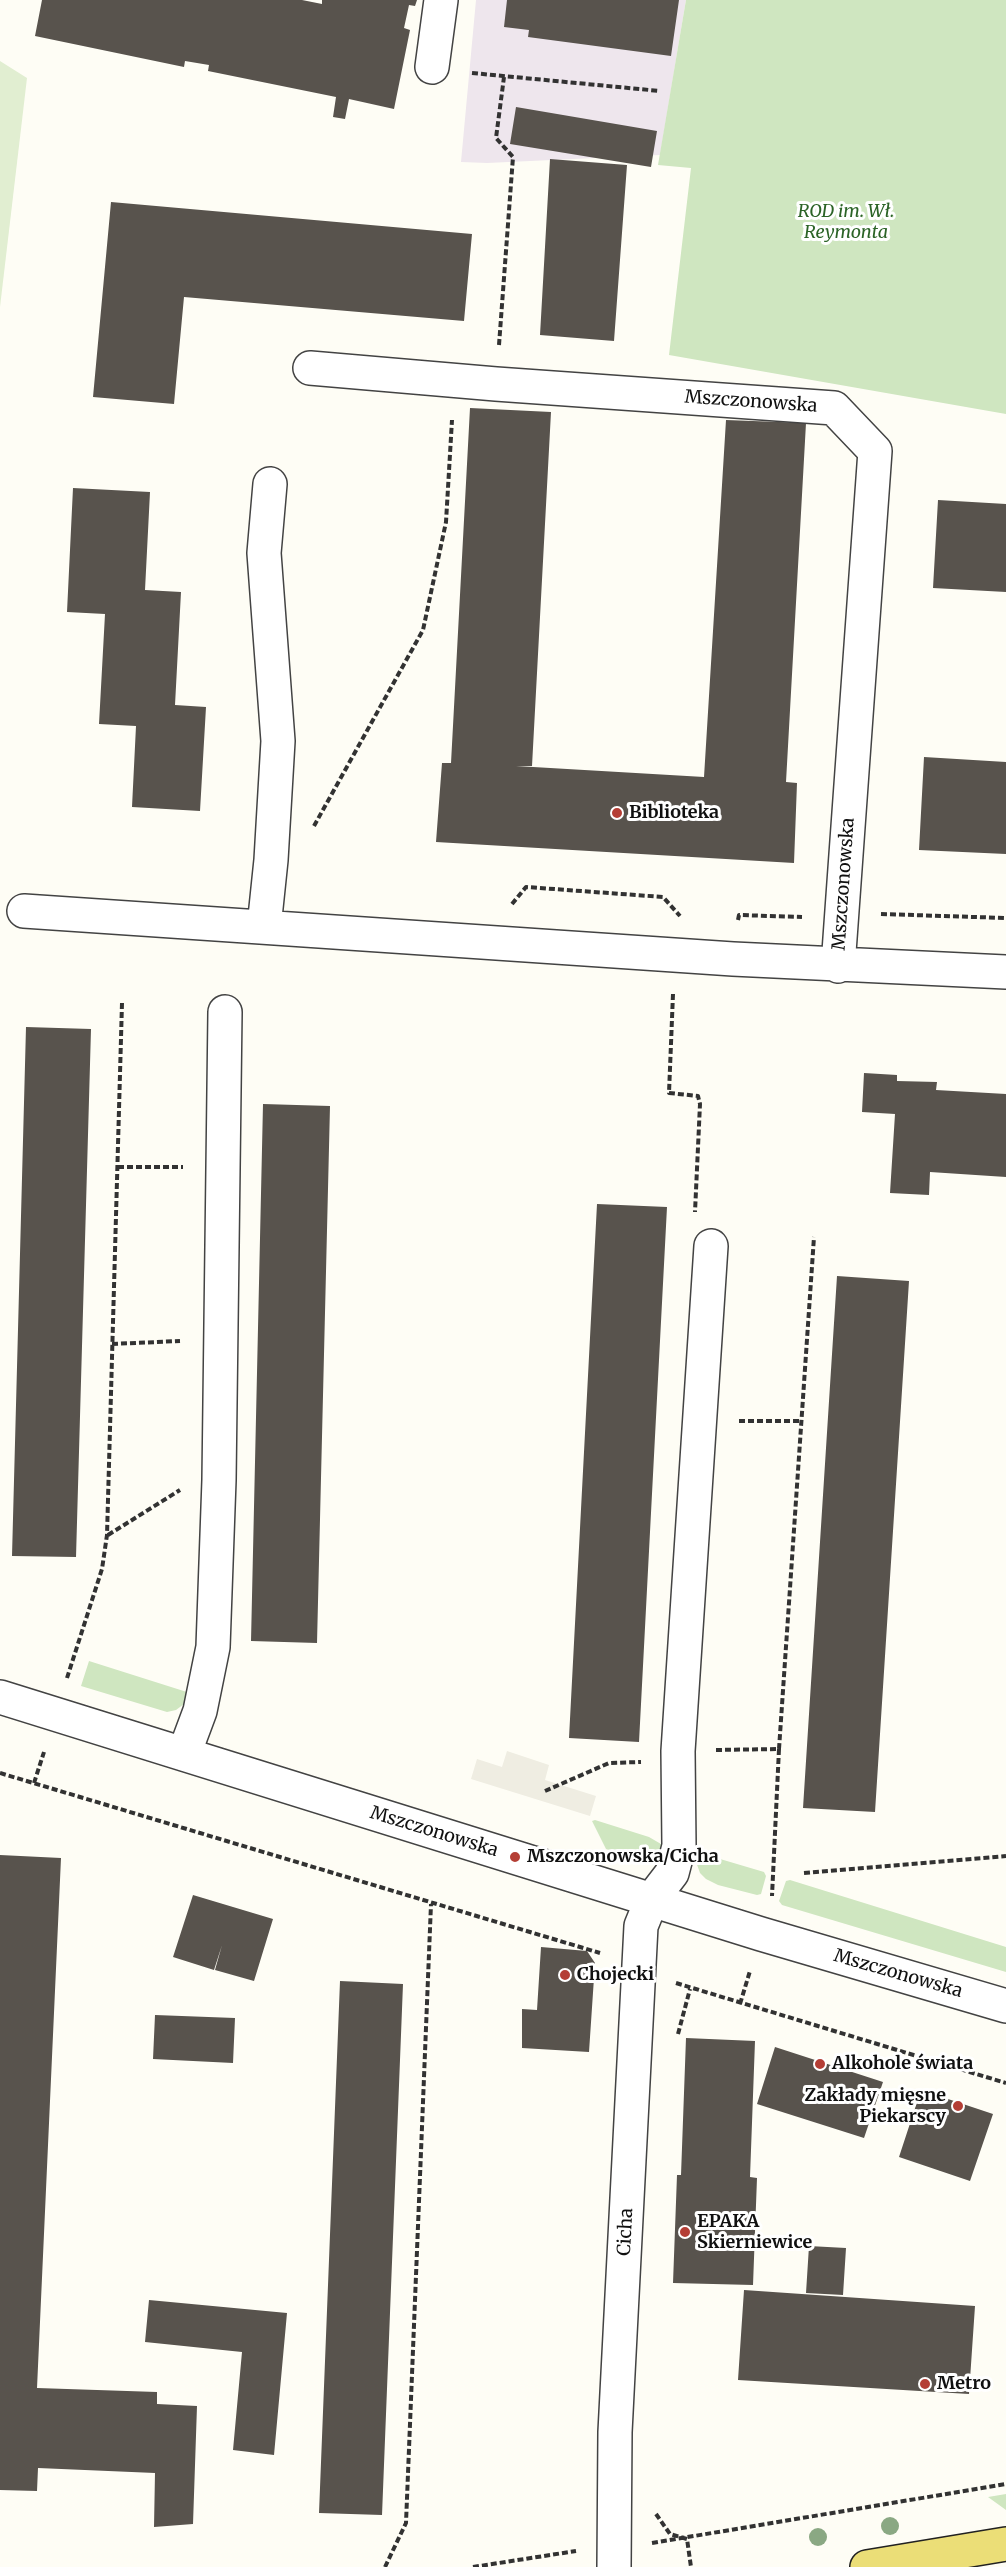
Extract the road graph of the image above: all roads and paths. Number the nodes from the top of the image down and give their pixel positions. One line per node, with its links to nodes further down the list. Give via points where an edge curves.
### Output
1 (441, 0): 2 (street)
2 (432, 67): 3 (path)
3 (504, 77): 4 (path); 6 (path, via 496,138 513,157)
4 (660, 91)
5 (310, 368): 6 (street, Mszczonowska)
6 (496, 384): 12 (street, Mszczonowska, via 834,408 875,451)
7 (452, 417): 9 (path, via 446,522 423,630)
8 (270, 484): 16 (street, via 264,553 278,741)
9 (314, 827)
10 (508, 909): 14 (path, via 526,887 663,897)
11 (24, 911): 16 (street)
12 (842, 918): 13 (path, via 887,913); 15 (path, via 739,915); 17 (street, Mszczonowska)
13 (1006, 918)
14 (682, 919)
15 (738, 925)
16 (264, 927): 17 (street)
17 (838, 966): 18 (street)
18 (1006, 972)
19 (122, 1003): 24 (path)
20 (225, 1012): 23 (street)
21 (814, 1237): 25 (path)
22 (711, 1246): 26 (street, Cicha)
23 (220, 1339): 24 (path); 27 (street)
24 (112, 1344): 28 (path)
25 (801, 1421): 26 (path); 32 (path)
26 (700, 1422): 34 (street, Cicha)
27 (219, 1480): 28 (path, via 175,1492); 33 (street, via 213,1647 200,1711)
28 (107, 1535): 29 (path, via 102,1569)
29 (66, 1683)
30 (0, 1698): 33 (street, Mszczonowska)
31 (47, 1743): 36 (path)
32 (779, 1749): 34 (path); 41 (path)
33 (184, 1754): 40 (street, Mszczonowska)
34 (665, 1757): 37 (path, via 609,1763); 40 (street, Cicha, via 679,1846 672,1873)
35 (0, 1773): 36 (path)
36 (34, 1783): 42 (path)
37 (545, 1791)
38 (1006, 1856): 39 (path)
39 (804, 1873)
40 (652, 1899): 48 (street, Mszczonowska); 59 (street, Cicha, via 641,1926 615,2432)
41 (771, 1900)
42 (431, 1904): 43 (path); 57 (path, via 406,2523)
43 (610, 1957)
44 (752, 1965): 47 (path)
45 (675, 1983): 46 (path)
46 (690, 1989): 47 (path); 49 (path)
47 (740, 2004): 50 (path)
48 (1006, 2006)
49 (677, 2036)
50 (1006, 2083)
51 (1006, 2484): 53 (path)
52 (655, 2511): 53 (path, via 670,2534)
53 (687, 2539): 54 (path); 60 (path)
54 (666, 2542)
55 (1006, 2544): 61 (main road)
56 (579, 2550): 58 (path)
57 (385, 2567)
58 (473, 2567)
59 (614, 2567)
60 (691, 2567)
61 (867, 2567)

